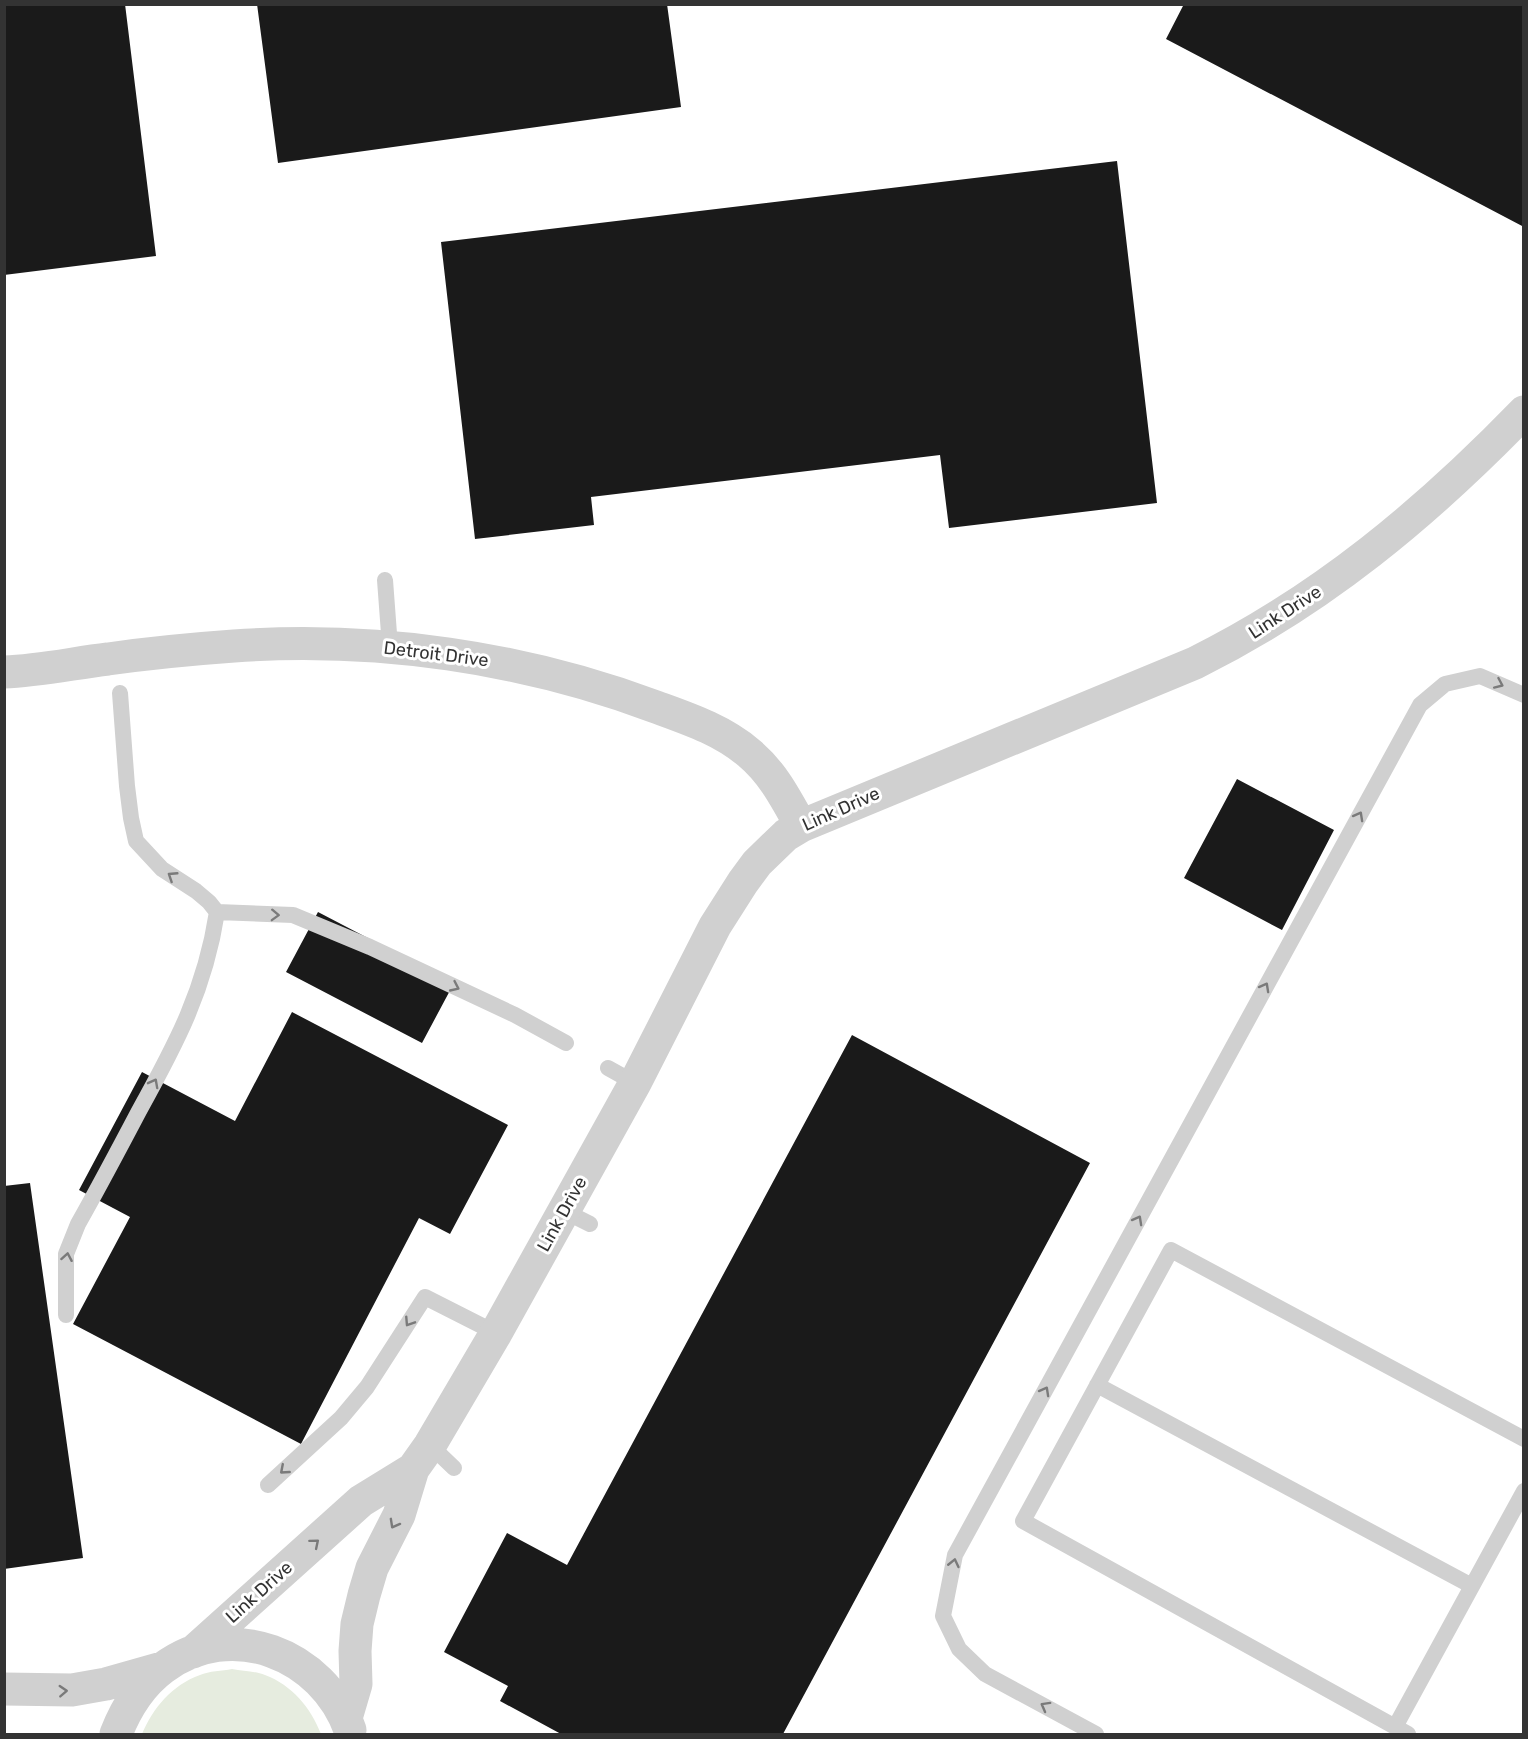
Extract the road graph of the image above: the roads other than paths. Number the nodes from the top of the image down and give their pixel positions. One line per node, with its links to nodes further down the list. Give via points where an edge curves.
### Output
1 (1524, 412): 7 (street, Link Drive, via 1392,536 1288,612 1242,640)
2 (385, 580): 3 (lane)
3 (390, 647): 4 (street, Detroit Drive, via 235,646); 7 (street, Detroit Drive, via 543,672 604,688 708,727 729,738 766,768)
4 (8, 673)
5 (120, 693): 8 (lane, one-way to 5, via 196,891 162,869 136,842 130,818)
6 (1524, 695): 25 (lane, one-way to 6, via 986,1674 959,1649 943,1616 955,1555 1420,705 1445,684 1480,676)
7 (801, 826): 11 (street, Link Drive, via 772,848 739,887 622,1076 577,1217)
8 (217, 912): 9 (lane, one-way to 9, via 293,915 515,1014); 10 (lane, one-way to 8, via 66,1254 78,1224 176,1044 200,986)
9 (566, 1043)
10 (66, 1315)
11 (496, 1333): 14 (street, Link Drive); 16 (lane, one-way to 16, via 425,1297 361,1395)
12 (1097, 1384): 13 (lane, via 1171,1250); 18 (lane); 23 (lane, via 1023,1521)
13 (1524, 1439)
14 (422, 1457): 15 (lane); 19 (street, Link Drive, one-way to 14, via 361,1501); 22 (street, Link Drive, one-way to 22, via 364,1595 357,1633)
15 (454, 1468)
16 (267, 1485)
17 (1524, 1491): 18 (lane)
18 (1472, 1586): 23 (lane)
19 (193, 1652): 20 (street); 22 (street, via 247,1645 282,1654 314,1674 337,1702)
20 (163, 1668): 21 (street, one-way to 20, via 72,1690); 24 (street, via 134,1697)
21 (4, 1689)
22 (350, 1730)
23 (1402, 1731)
24 (116, 1734)
25 (1096, 1734)

